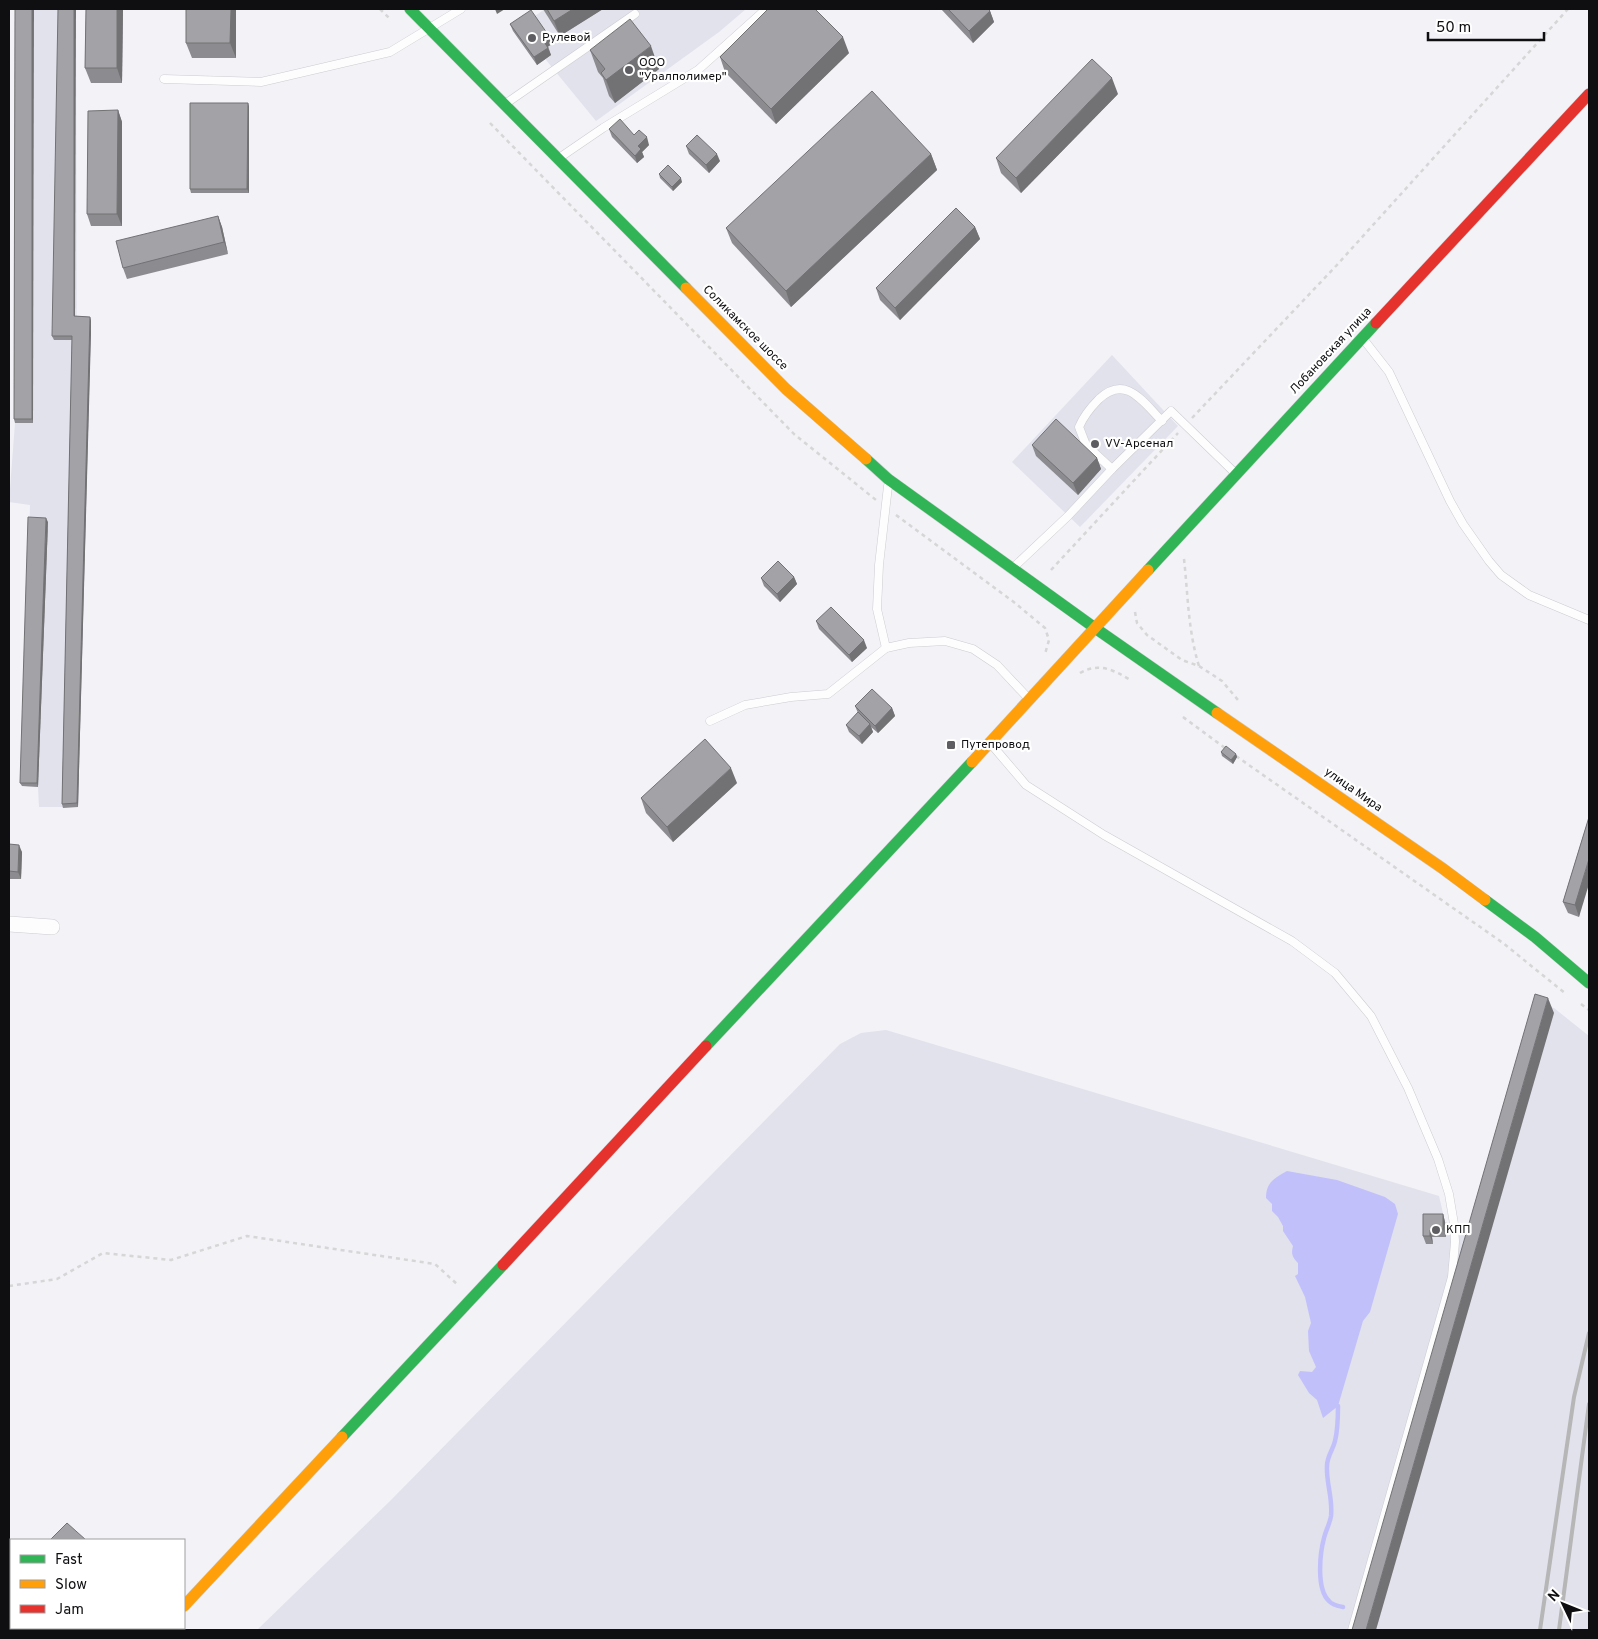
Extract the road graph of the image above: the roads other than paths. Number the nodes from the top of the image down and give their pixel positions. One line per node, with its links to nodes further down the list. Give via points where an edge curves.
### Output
1 (410, 9): 5 (main road, Соликамское шоссе)
2 (461, 9): 5 (lane)
3 (766, 9): 9 (lane, via 698,70)
4 (635, 14): 8 (lane)
5 (428, 29): 6 (lane, via 390,52 261,82); 8 (main road, Соликамское шоссе)
6 (164, 79)
7 (1589, 94): 10 (main road, Лобановская улица)
8 (504, 104): 9 (main road, Соликамское шоссе)
9 (558, 158): 14 (main road, Соликамское шоссе, via 786,389)
10 (1363, 338): 13 (main road, Лобановская улица); 16 (lane, via 1389,372 1450,501 1488,561 1529,595)
11 (1162, 421): 12 (lane); 12 (lane, via 1133,392 1118,388 1107,392 1084,414 1079,427 1086,445); 13 (lane, via 1171,412)
12 (1112, 469): 15 (lane)
13 (1236, 474): 17 (main road, Лобановская улица)
14 (888, 479): 15 (main road, Соликамское шоссе); 18 (lane, via 877,608)
15 (1013, 568): 17 (main road, Соликамское шоссе)
16 (1589, 620)
17 (1095, 628): 19 (main road, Лобановская улица); 24 (main road, улица Мира, via 1450,874 1554,952)
18 (886, 648): 19 (lane, via 944,641 973,649 997,665); 20 (lane, via 828,694 745,705)
19 (1029, 699): 21 (main road, Лобановская улица)
20 (710, 721)
21 (990, 742): 25 (main road, Лобановская улица); 26 (lane, via 1026,785 1104,835 1292,941 1335,974 1371,1016 1396,1062 1427,1133 1445,1179 1452,1208 1455,1242 1452,1277)
22 (9, 924): 23 (street)
23 (52, 927)
24 (1589, 983)
25 (185, 1605)
26 (1352, 1630)

